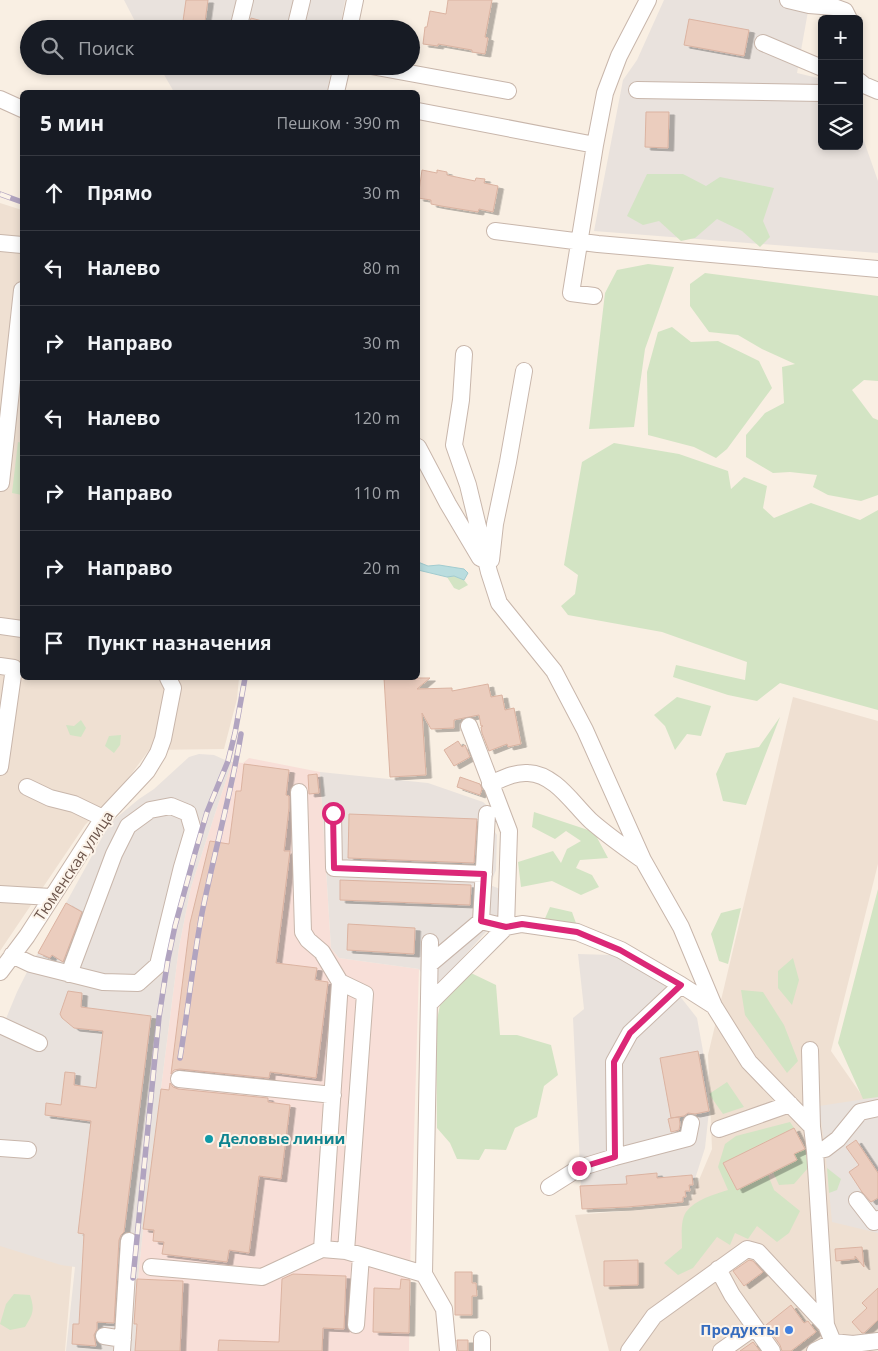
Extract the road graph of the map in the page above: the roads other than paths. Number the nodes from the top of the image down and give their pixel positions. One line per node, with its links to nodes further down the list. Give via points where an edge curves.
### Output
1 (245, 0): 9 (street)
2 (302, 0): 10 (street)
3 (355, 0): 11 (street)
4 (648, 0): 26 (street, via 618,56 605,93)
5 (788, 0): 7 (street, via 834,7)
6 (852, 0): 8 (street)
7 (847, 15)
8 (850, 15)
9 (240, 20)
10 (297, 20)
11 (351, 20)
12 (763, 43): 13 (street)
13 (818, 66)
14 (340, 75): 17 (street)
15 (420, 75): 19 (street)
16 (863, 84): 21 (street)
17 (336, 90)
18 (637, 90): 20 (street)
19 (508, 91)
20 (818, 93)
21 (878, 93): 22 (street)
22 (863, 94)
23 (0, 99): 24 (street)
24 (20, 107)
25 (420, 111): 26 (street)
26 (595, 145): 28 (street)
27 (495, 231): 28 (street)
28 (579, 242): 31 (street); 32 (street, via 571,293)
29 (0, 243): 30 (street)
30 (20, 245)
31 (878, 269)
32 (594, 296)
33 (20, 306): 35 (street)
34 (464, 354): 40 (street, via 462,400 454,445 468,485)
35 (12, 371): 37 (street)
36 (524, 371): 40 (street)
37 (15, 420): 39 (street)
38 (420, 451): 40 (street)
39 (0, 483)
40 (489, 572): 53 (street, via 499,603 554,671 585,730)
41 (0, 626): 42 (street)
42 (20, 629)
43 (0, 666): 46 (street, via 14,668)
44 (169, 680): 52 (street, Тюменская улица, via 173,688 158,753 147,771)
45 (469, 726): 47 (street)
46 (0, 767)
47 (490, 784): 53 (street, via 516,774 543,776 591,820); 58 (street, via 509,832)
48 (27, 787): 52 (street)
49 (299, 792): 64 (street, via 303,932 322,952)
50 (333, 813): 54 (street, via 334,868)
51 (487, 814): 54 (street)
52 (103, 818): 56 (street, Тюменская улица)
53 (643, 860): 67 (street, via 681,927)
54 (484, 874): 57 (street)
55 (0, 894): 56 (street)
56 (51, 897): 60 (street, Тюменская улица)
57 (481, 921): 58 (street); 61 (street)
58 (506, 927): 65 (street, via 522,924 577,932 620,950); 66 (street)
59 (430, 942): 61 (street)
60 (12, 954): 62 (street, Тюменская улица); 63 (street, via 31,964)
61 (430, 964): 66 (street)
62 (0, 972)
63 (69, 974): 63 (street, via 103,982 138,983 158,964 193,830 188,813 171,806 150,810 128,826 114,854)
64 (340, 982): 72 (street); 87 (street, via 365,994)
65 (681, 985): 67 (street); 81 (street, via 630,1033 614,1062)
66 (429, 1004): 90 (street)
67 (714, 1006): 73 (street, via 749,1062)
68 (0, 1025): 69 (street)
69 (39, 1043)
70 (810, 1050): 76 (street)
71 (179, 1080): 72 (street)
72 (333, 1095): 86 (street)
73 (790, 1104): 76 (street); 77 (street)
74 (878, 1108): 80 (street, via 860,1112 838,1139 825,1149)
75 (691, 1123): 81 (street, via 688,1138)
76 (812, 1127): 80 (street)
77 (719, 1129)
78 (0, 1148): 79 (street)
79 (28, 1150)
80 (816, 1151): 92 (street)
81 (615, 1157): 82 (street, via 579,1168)
82 (549, 1187)
83 (857, 1200): 84 (street, via 874,1222)
84 (878, 1219)
85 (129, 1241): 96 (street)
86 (322, 1249): 87 (street); 88 (street, via 262,1277)
87 (354, 1254): 90 (street); 91 (street)
88 (151, 1267)
89 (718, 1269): 92 (street, via 747,1249 758,1252); 93 (street); 99 (street, via 654,1316)
90 (424, 1274): 98 (street, via 444,1309)
91 (356, 1325)
92 (826, 1325): 97 (street)
93 (754, 1327): 100 (street); 101 (street)
94 (104, 1336): 96 (street)
95 (878, 1341): 97 (street)
96 (123, 1345)
97 (836, 1346): 102 (street)
98 (448, 1351)
99 (629, 1351)
100 (721, 1351)
101 (772, 1351)
102 (815, 1351)

